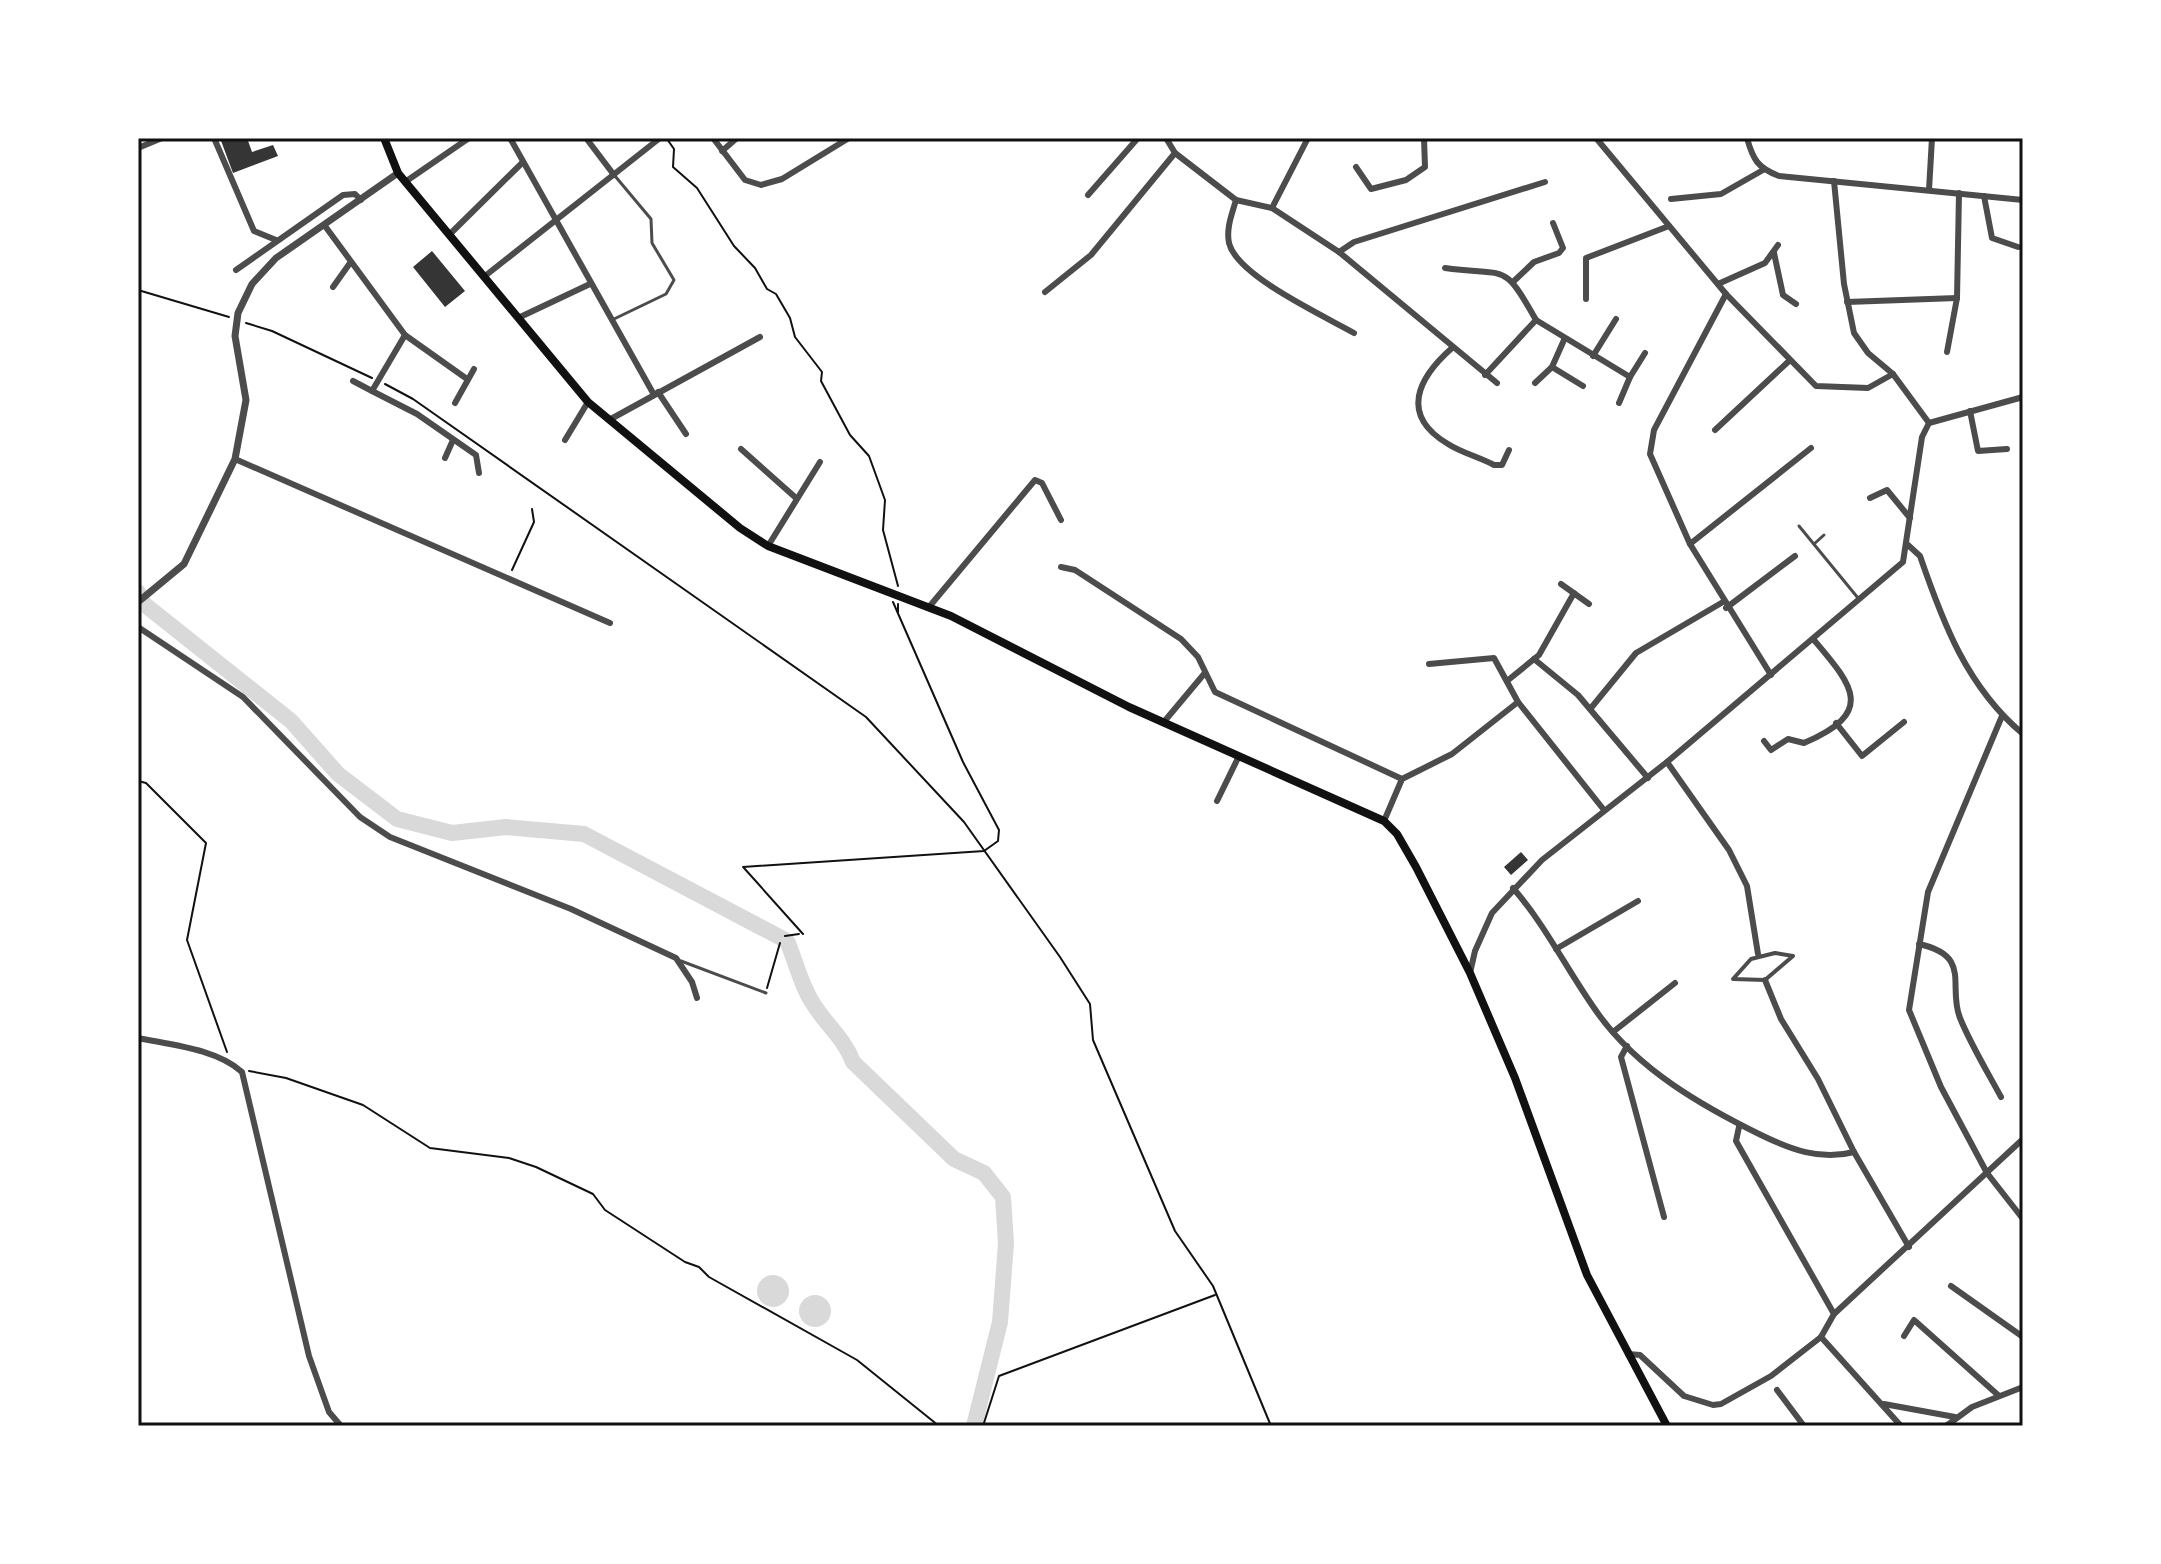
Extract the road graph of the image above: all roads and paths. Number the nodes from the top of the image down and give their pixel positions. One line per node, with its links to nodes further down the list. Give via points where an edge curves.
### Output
1 (162, 138): 18 (street)
2 (214, 138): 43 (street, via 254,231)
3 (384, 138): 24 (main road)
4 (469, 138): 27 (street)
5 (510, 138): 21 (street)
6 (586, 138): 25 (street)
7 (663, 138): 25 (street); 126 (path, via 674,149 673,167 697,188 734,246 776,294 795,337 822,372 821,381 850,435 869,456 885,500 883,530)
8 (713, 138): 19 (street)
9 (737, 138): 19 (street)
10 (849, 138): 19 (street, via 782,179 761,185 745,180)
11 (1138, 138): 31 (street)
12 (1166, 138): 20 (street)
13 (1308, 138): 37 (street)
14 (1424, 138): 22 (street, via 1425,167 1406,180 1371,189)
15 (1596, 138): 41 (street)
16 (1747, 138): 23 (street, via 1752,159)
17 (1932, 138): 29 (street)
18 (138, 148)
19 (722, 151)
20 (1175, 153): 35 (street); 57 (street, via 1091,255)
21 (523, 162): 38 (street); 42 (street)
22 (1356, 167)
23 (1763, 170): 26 (street); 33 (street, via 1721,194)
24 (398, 173): 27 (main road); 34 (street)
25 (614, 175): 38 (street); 66 (lane, via 651,219 652,243 674,280 666,294)
26 (1834, 181): 29 (street); 61 (street)
27 (405, 182): 42 (main road)
28 (1545, 182): 46 (street, via 1354,242)
29 (1929, 190): 30 (street)
30 (1959, 193): 32 (street); 59 (street)
31 (1088, 195)
32 (1984, 196): 36 (street); 45 (street, via 1992,238)
33 (1671, 199)
34 (361, 200): 40 (street); 43 (street, via 355,194 343,195)
35 (1236, 200): 37 (street); 69 (street, via 1228,230 1238,259)
36 (2023, 200)
37 (1272, 208): 46 (street)
38 (556, 222): 51 (street); 53 (street)
39 (1553, 223): 52 (street, via 1563,248 1534,262)
40 (325, 226): 48 (street); 107 (street, via 276,258 252,284 238,313 235,336 246,400)
41 (1669, 226): 54 (street); 60 (street, via 1586,258)
42 (448, 235): 51 (main road)
43 (276, 240): 50 (street)
44 (1778, 245): 47 (street)
45 (2018, 247)
46 (1339, 252): 73 (street)
47 (1774, 253): 54 (street, via 1765,263); 62 (street, via 1783,295)
48 (350, 263): 55 (street); 70 (street)
49 (1445, 268): 52 (street, via 1493,271)
50 (236, 270)
51 (485, 276): 64 (main road)
52 (1514, 281): 67 (street)
53 (590, 284): 64 (street); 66 (street)
54 (1718, 284): 58 (street)
55 (333, 287)
56 (138, 290): 63 (path)
57 (1045, 292)
58 (1726, 294): 77 (street); 117 (street, via 1650,440 1650,454)
59 (1957, 298): 61 (street); 74 (street)
60 (1586, 299)
61 (1847, 302): 80 (street, via 1854,333)
62 (1796, 304)
63 (225, 315)
64 (518, 318): 92 (main road)
65 (1616, 319): 76 (street)
66 (611, 320): 90 (street)
67 (1536, 320): 72 (street); 81 (street)
68 (254, 326): 84 (path)
69 (1354, 333)
70 (405, 335): 83 (street); 84 (street)
71 (760, 337): 90 (street)
72 (1564, 340): 76 (street); 78 (street)
73 (1452, 348): 81 (street); 105 (street, via 1419,389 1421,417 1449,445 1502,468)
74 (1947, 352)
75 (1645, 353): 82 (street)
76 (1593, 356): 82 (street)
77 (1789, 361): 80 (street, via 1816,386 1833,389 1868,388); 98 (street)
78 (1552, 367): 87 (street); 88 (street)
79 (474, 369): 83 (street)
80 (1893, 374): 97 (street)
81 (1485, 375): 86 (street)
82 (1630, 377): 94 (street)
83 (467, 379): 93 (street)
84 (378, 380): 89 (street); 157 (path, via 584,516 866,717 964,822)
85 (353, 381): 89 (street)
86 (1497, 383)
87 (1535, 383)
88 (1583, 386)
89 (372, 391): 100 (street)
90 (656, 392): 96 (street); 99 (street)
91 (2023, 397): 95 (street)
92 (588, 402): 96 (main road); 101 (street)
93 (455, 403)
94 (1619, 403)
95 (1970, 411): 97 (street); 104 (street, via 1978,451)
96 (609, 420): 120 (main road)
97 (1929, 423): 113 (street, via 1922,437)
98 (1715, 430)
99 (686, 434)
100 (453, 440): 106 (street); 109 (street, via 476,455)
101 (565, 440)
102 (1811, 448): 117 (street)
103 (741, 449): 110 (street)
104 (2007, 449)
105 (1509, 450)
106 (445, 458)
107 (235, 459): 123 (street); 128 (street, via 184,564)
108 (820, 462): 110 (street)
109 (479, 473)
110 (796, 498): 120 (street)
111 (1870, 498): 113 (street, via 1887,490)
112 (532, 509): 123 (path, via 534,522)
113 (1910, 518): 119 (street)
114 (1061, 520): 131 (street, via 1042,483 1035,480)
115 (1799, 526): 118 (lane)
116 (1824, 535): 118 (lane)
117 (1690, 544): 130 (street)
118 (1814, 544): 127 (lane)
119 (1908, 545): 127 (street, via 1903,562); 143 (street, via 1920,556 1956,651)
120 (768, 546): 126 (main road)
121 (1795, 556): 130 (street)
122 (1061, 567): 138 (street, via 1075,570 1181,639 1198,657)
123 (509, 576): 133 (street)
124 (1561, 584): 125 (street)
125 (1574, 593): 129 (street); 136 (street, via 1551,639)
126 (897, 596): 131 (main road); 132 (path); 132 (path, via 892,601)
127 (1860, 601): 135 (street)
128 (138, 602)
129 (1589, 604)
130 (1725, 605): 139 (street); 142 (street, via 1636,653)
131 (927, 606): 145 (main road)
132 (898, 613): 157 (path, via 999,830 998,841)
133 (610, 623)
134 (138, 627): 165 (street, via 243,697 360,817 390,837 571,909)
135 (1814, 640): 139 (street); 146 (street, via 1849,682 1853,695)
136 (1534, 659): 140 (street); 142 (street)
137 (1429, 664): 140 (street, via 1494,658)
138 (1204, 674): 145 (street); 152 (street, via 1215,692)
139 (1771, 675): 150 (street)
140 (1507, 681): 141 (street)
141 (1518, 702): 152 (street, via 1452,754); 155 (street)
142 (1591, 708): 151 (street)
143 (2002, 716): 147 (street); 162 (street, via 1928,892)
144 (1904, 722): 146 (street, via 1862,756)
145 (1163, 723): 149 (main road)
146 (1836, 723): 148 (street, via 1804,743 1788,739 1771,750)
147 (2023, 734)
148 (1764, 741)
149 (1238, 758): 154 (street); 156 (main road)
150 (1667, 762): 151 (street); 164 (street, via 1729,850 1747,886)
151 (1648, 778): 155 (street)
152 (1402, 779): 156 (street)
153 (138, 781): 174 (path, via 206,843 187,940)
154 (1217, 801)
155 (1604, 810): 158 (street)
156 (1384, 821): 166 (main road, via 1416,867)
157 (984, 851): 160 (path, via 743,867 801,934); 185 (path, via 1085,996 1092,1012 1093,1040 1175,1231)
158 (1513, 888): 163 (street); 166 (street, via 1487,922)
159 (1638, 901): 163 (street)
160 (785, 936)
161 (780, 943): 169 (path)
162 (1919, 944): 176 (street, via 1951,962 1958,978 1958,1015); 180 (street, via 1909,1010 1941,1087)
163 (1556, 949): 171 (street)
164 (1758, 954): 167 (street, via 1733,979); 167 (street, via 1793,956)
165 (678, 959): 169 (lane); 170 (street)
166 (1470, 973): 190 (main road, via 1515,1078 1587,1275)
167 (1765, 980): 179 (street)
168 (1675, 983): 171 (street)
169 (766, 993)
170 (697, 998)
171 (1613, 1032): 173 (street)
172 (138, 1038): 174 (street)
173 (1627, 1046): 177 (street, via 1677,1089); 181 (street, via 1621,1057)
174 (231, 1063): 175 (street)
175 (242, 1072): 196 (street, via 309,1356 329,1412); 197 (path, via 286,1078 363,1105 430,1148 509,1158 593,1194 605,1210 685,1262 857,1360)
176 (2001, 1097)
177 (1739, 1127): 179 (street, via 1822,1157); 186 (street, via 1736,1141)
178 (2023, 1139): 180 (street)
179 (1854, 1152): 183 (street)
180 (1987, 1173): 182 (street); 183 (street)
181 (1664, 1217)
182 (2023, 1219)
183 (1909, 1247): 186 (street)
184 (1951, 1286): 189 (street)
185 (1217, 1295): 198 (path, via 999,1376); 199 (path)
186 (1834, 1314): 188 (street)
187 (1904, 1336): 193 (street, via 1914,1320)
188 (1821, 1337): 190 (street, via 1741,1396 1713,1405 1684,1396 1640,1355); 194 (street)
189 (2023, 1337)
190 (1627, 1354): 200 (main road)
191 (2023, 1387): 193 (street)
192 (1777, 1390): 201 (street)
193 (1998, 1395): 195 (street)
194 (1883, 1404): 195 (street); 202 (street)
195 (1955, 1417): 203 (street)
196 (341, 1426)
197 (939, 1426)
198 (983, 1426)
199 (1271, 1426)
200 (1667, 1426)
201 (1804, 1426)
202 (1901, 1426)
203 (1946, 1426)

